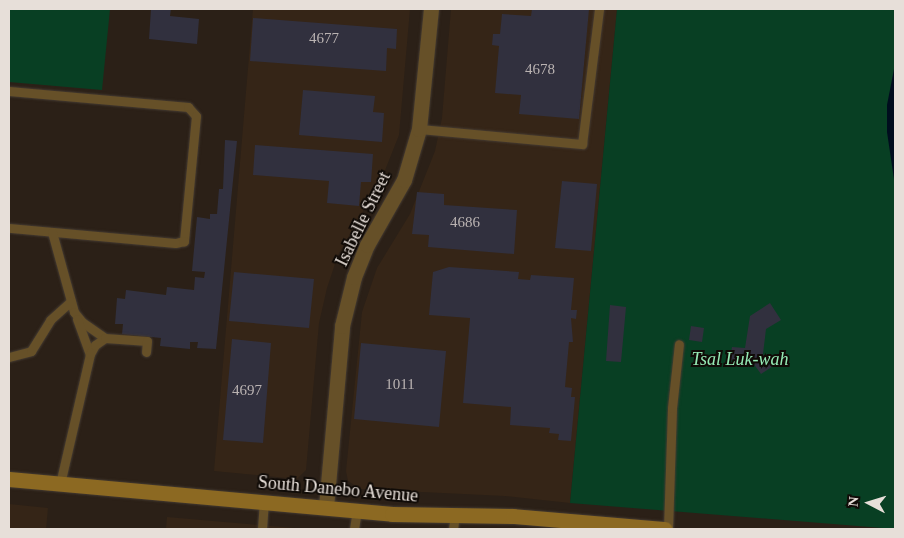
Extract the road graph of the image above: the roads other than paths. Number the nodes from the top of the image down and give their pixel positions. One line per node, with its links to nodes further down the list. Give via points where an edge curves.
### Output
1 (431, 9): 4 (street, Isabelle Street)
2 (599, 9): 4 (lane, via 582,144)
3 (9, 91): 6 (lane, via 188,107 195,112 184,241 175,243)
4 (419, 129): 17 (street, Isabelle Street, via 404,180 367,245 347,303 342,326)
5 (9, 228): 6 (lane)
6 (52, 232): 7 (lane)
7 (71, 301): 8 (lane); 13 (lane, via 50,320 31,351)
8 (74, 312): 9 (lane, via 82,322); 12 (lane)
9 (105, 338): 11 (lane, via 147,342); 12 (lane, via 95,345)
10 (678, 344): 23 (lane, via 672,408)
11 (146, 352)
12 (90, 354): 15 (lane)
13 (9, 357)
14 (9, 479): 15 (street, South Danebo Avenue)
15 (60, 484): 16 (street, South Danebo Avenue)
16 (264, 502): 17 (street, South Danebo Avenue); 20 (lane)
17 (326, 507): 18 (street, South Danebo Avenue)
18 (357, 510): 19 (street, South Danebo Avenue); 21 (lane)
19 (454, 522): 22 (street, South Danebo Avenue, via 512,516)
20 (262, 529)
21 (354, 529)
22 (664, 529)
23 (668, 529)

